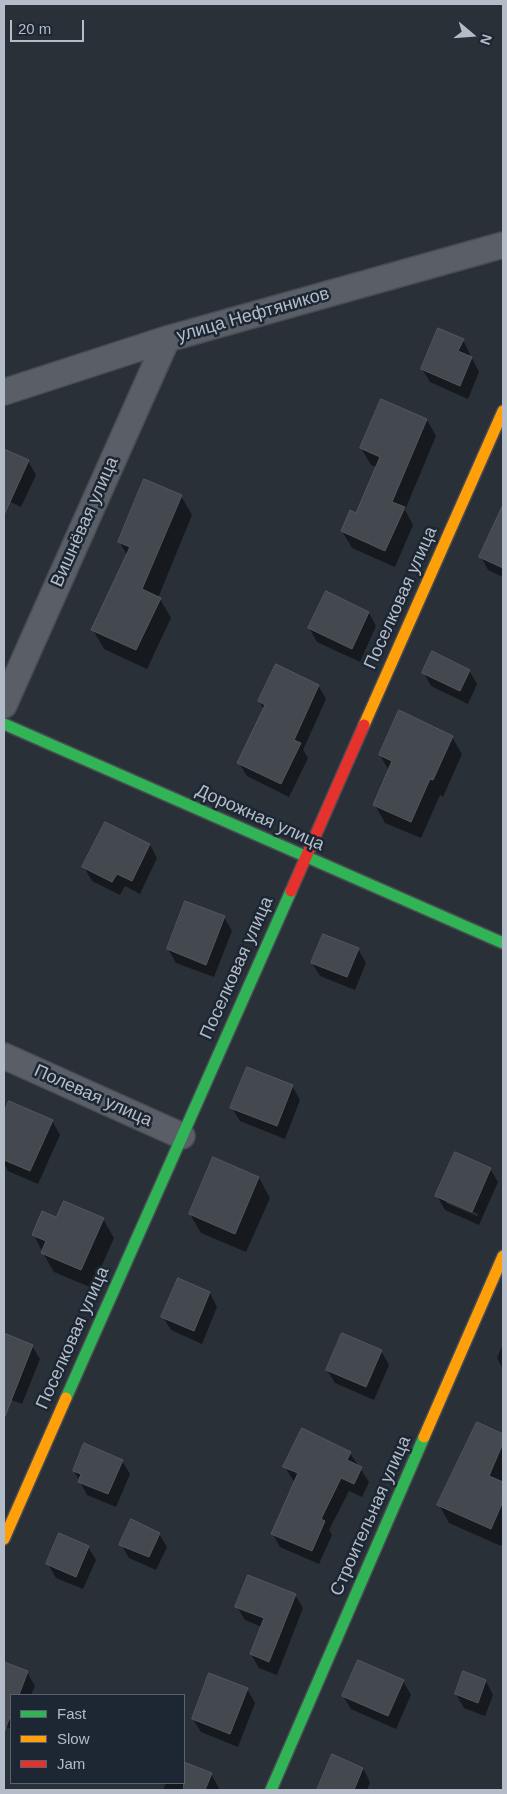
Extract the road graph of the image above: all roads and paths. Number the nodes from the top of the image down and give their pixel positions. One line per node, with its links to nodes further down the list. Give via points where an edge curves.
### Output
1 (503, 244): 2 (street, улица Нефтяников)
2 (167, 339): 3 (street, улица Нефтяников); 5 (street, Вишнёвая улица)
3 (4, 392)
4 (503, 411): 7 (street, Поселковая улица)
5 (4, 705)
6 (4, 724): 7 (street, Дорожная улица)
7 (306, 857): 8 (street, Дорожная улица); 10 (street, Поселковая улица)
8 (503, 943)
9 (4, 1056): 10 (street, Полевая улица)
10 (182, 1136): 12 (street, Поселковая улица)
11 (503, 1256): 13 (street, Строительная улица)
12 (4, 1539)
13 (271, 1790)

